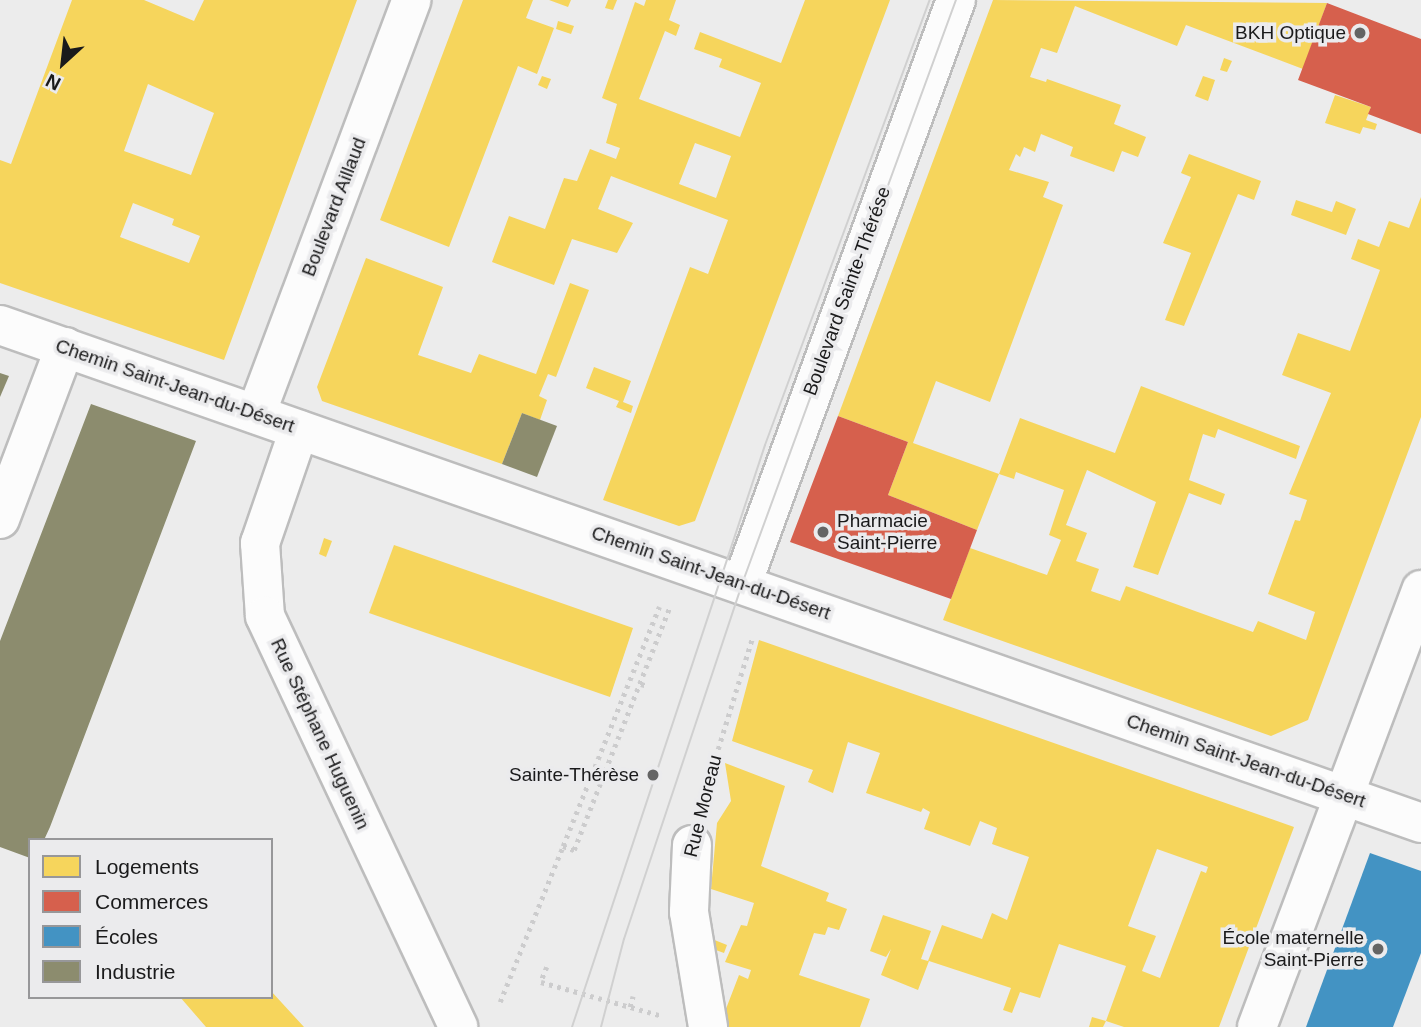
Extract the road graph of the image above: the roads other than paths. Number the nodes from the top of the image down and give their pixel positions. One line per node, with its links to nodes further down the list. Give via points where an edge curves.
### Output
1 (412, 0): 5 (street, Boulevard Aillaud)
2 (956, 0): 8 (street, Boulevard Sainte-Thérése)
3 (0, 325): 4 (street, Chemin Saint-Jean-du-Désert)
4 (65, 347): 5 (street, Chemin Saint-Jean-du-Désert); 7 (street)
5 (256, 414): 6 (street, Chemin Saint-Jean-du-Désert)
6 (299, 430): 8 (street, Chemin Saint-Jean-du-Désert); 13 (street, Rue Stéphane Huguenin, via 260,543 265,616)
7 (0, 519)
8 (753, 587): 10 (street, Chemin Saint-Jean-du-Désert)
9 (1421, 590): 10 (street)
10 (1345, 796): 11 (street, Chemin Saint-Jean-du-Désert); 15 (street)
11 (1421, 823)
12 (692, 845): 14 (street, Rue Moreau, via 689,912)
13 (458, 1027)
14 (708, 1027)
15 (1256, 1027)

